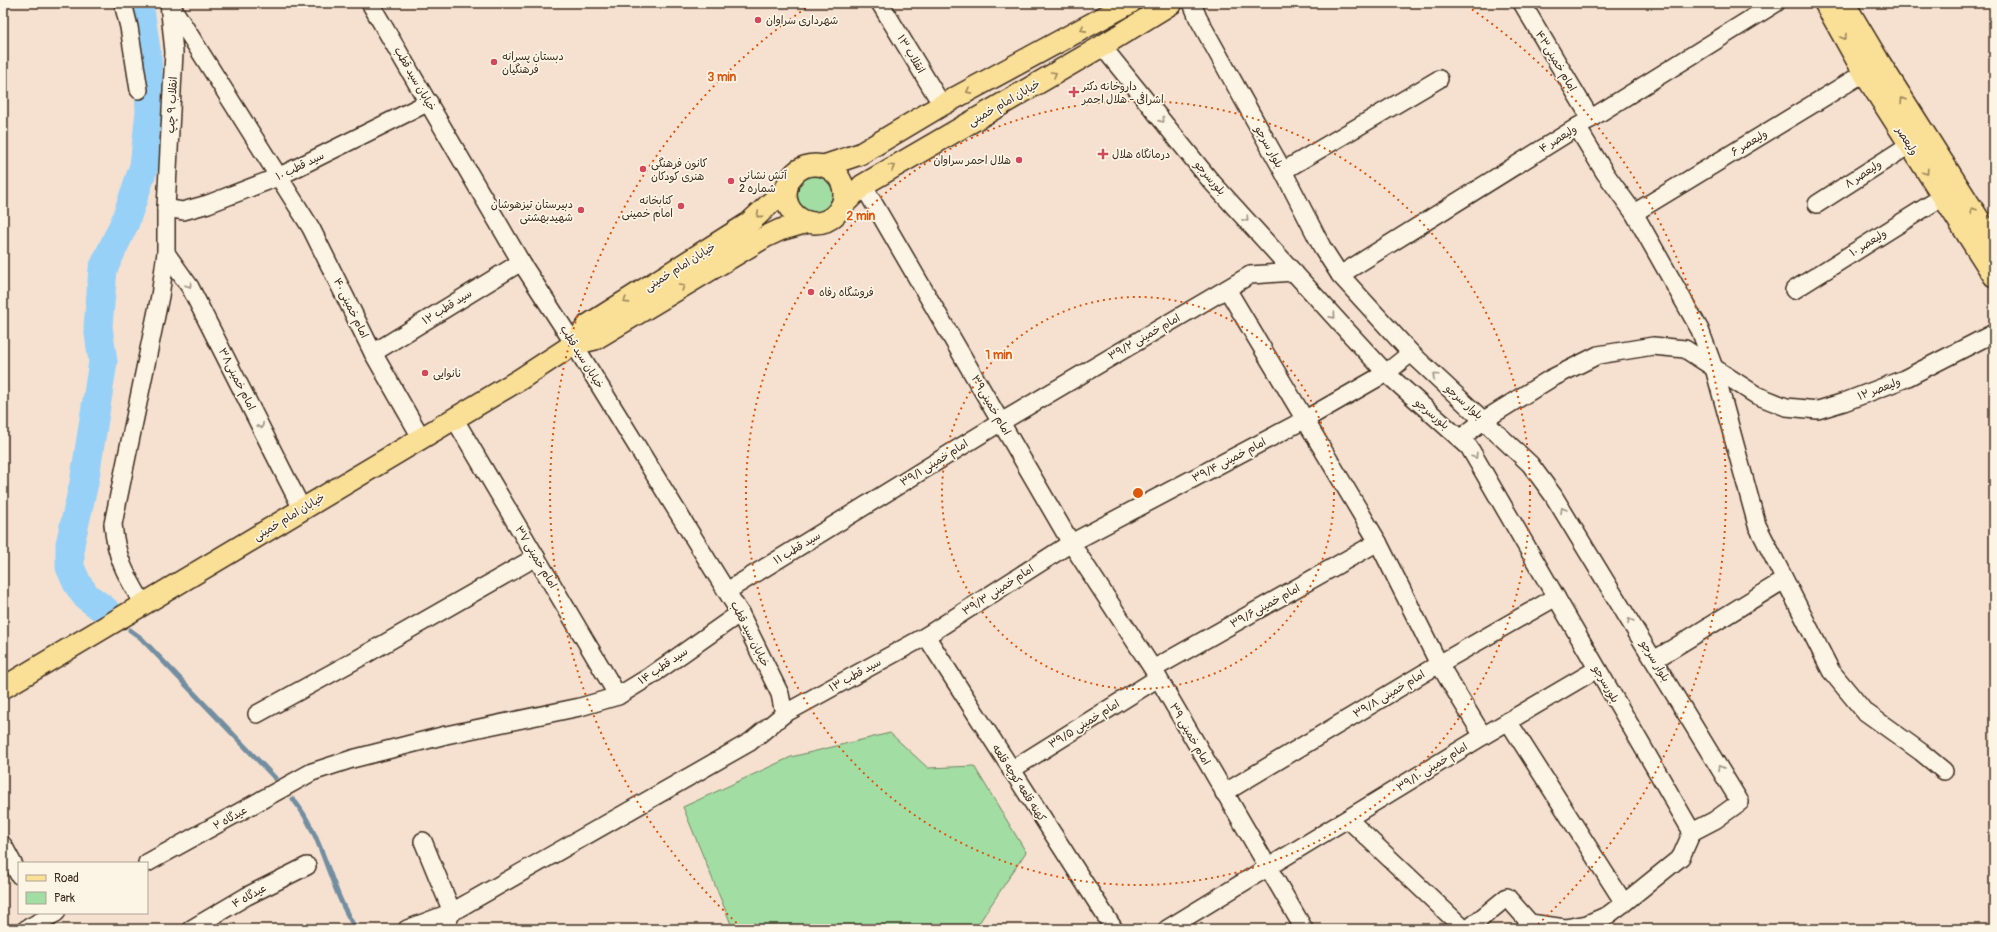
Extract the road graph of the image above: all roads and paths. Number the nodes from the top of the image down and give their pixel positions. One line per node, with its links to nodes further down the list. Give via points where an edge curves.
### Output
1 (123, 3): 16 (street)
2 (370, 3): 17 (street, خیابان سید قطب)
3 (880, 3): 18 (street, انقلاب ۱۳)
4 (1130, 3): 12 (main road)
5 (1172, 3): 13 (main road, خیابان امام خمینی)
6 (1192, 3): 22 (street, بلوار سرجو)
7 (1522, 3): 19 (street, امام خمینی۴۳)
8 (1776, 3): 19 (street, ولیعصر ۴)
9 (1825, 3): 14 (main road, ولیعصر, one-way to 14)
10 (1844, 3): 32 (main road, ولیعصر, one-way to 10)
11 (169, 4): 23 (street, امام خمینی ۴۰); 28 (street, انقلاب ۹ چپ, via 174,52)
12 (1116, 8): 18 (main road, one-way to 18)
13 (1102, 46): 24 (main road, خیابان امام خمینی, one-way to 13); 35 (street, بلورسرجو, one-way to 35, via 1210,180)
14 (1864, 73): 20 (main road, ولیعصر); 30 (street, ولیعصر ۶)
15 (1439, 79): 22 (street)
16 (139, 90)
17 (429, 102): 23 (street, سید قطب ۱۰); 34 (street, خیابان سید قطب)
18 (942, 105): 21 (main road, via 860,154)
19 (1584, 123): 30 (street, امام خمینی۴۳, via 1605,173); 36 (street, ولیعصر ۴)
20 (1909, 145): 26 (main road, ولیعصر, one-way to 26); 27 (street, ولیعصر ۸)
21 (824, 166): 25 (main road, via 802,168 790,180); 29 (main road, via 832,170 842,183 843,200)
22 (1283, 171): 36 (street, بلوار سرجو, via 1322,247)
23 (278, 177): 28 (street, سید قطب ۱۰, via 183,211); 42 (street, امام خمینی ۴۰, via 311,228)
24 (864, 184): 29 (main road, خیابان امام خمینی); 49 (street, امام خمینی۳۹)
25 (787, 188): 31 (main road, via 786,197 790,209 799,218); 41 (main road, خیابان امام خمینی, one-way to 41, via 749,223 588,325)
26 (1942, 196): 37 (main road, ولیعصر); 39 (street, ولیعصر ۱۰)
27 (1818, 204)
28 (166, 208): 33 (street, انقلاب ۹ چپ)
29 (840, 208): 31 (main road, via 826,221)
30 (1634, 213): 44 (street, امام خمینی۴۳, via 1700,330)
31 (808, 222): 41 (main road, خیابان امام خمینی, one-way to 31, via 595,339 765,237)
32 (1994, 243)
33 (166, 253): 53 (street, امام خمینی۳۸, one-way to 53, via 190,287); 60 (street, انقلاب ۹ چپ, via 160,296 113,524 119,560)
34 (521, 262): 41 (street, خیابان سید قطب); 42 (street, سید قطب ۱۲)
35 (1294, 272): 38 (street, امام خمینی ۳۹/۲, via 1250,275); 45 (street, بلورسرجو, one-way to 45)
36 (1340, 275): 43 (street, بلوار سرجو)
37 (1994, 276)
38 (1227, 289): 47 (street); 49 (street, امام خمینی ۳۹/۲)
39 (1794, 290)
40 (1994, 332): 44 (street, ولیعصر ۱۲, via 1904,379 1818,410 1786,407 1756,395)
41 (574, 344): 46 (main road, خیابان امام خمینی); 58 (street, خیابان سید قطب)
42 (373, 353): 51 (street, امام خمینی ۴۰)
43 (1411, 353): 45 (street, امام خمینی ۳۹/۴); 48 (street, بلوار سرجو, one-way to 43)
44 (1714, 368): 48 (street, ولیعصر ۱۲, via 1685,349 1653,346 1598,355 1550,379); 57 (street, امام خمینی۴۳, via 1757,525)
45 (1386, 373): 47 (street, امام خمینی ۳۹/۴); 50 (street, بلورسرجو)
46 (454, 418): 51 (main road, خیابان امام خمینی); 56 (street, امام خمینی ۳۷)
47 (1304, 420): 54 (street); 55 (street, امام خمینی ۳۹/۴)
48 (1484, 420): 50 (street, ولیعصر ۱۲); 63 (street, بلوار سرجو, one-way to 48, via 1553,495 1530,464)
49 (1001, 422): 52 (street, امام خمینی ۳۹/۱); 55 (street, امام خمینی۳۹)
50 (1461, 438): 59 (street, بلورسرجو, one-way to 59, via 1483,468)
51 (422, 439): 53 (main road, خیابان امام خمینی)
52 (868, 505): 58 (street, سید قطب ۱۱)
53 (302, 509): 60 (main road, خیابان امام خمینی)
54 (1378, 542): 64 (street); 66 (street, امام خمینی۳۹/۶)
55 (1071, 543): 62 (street, امام خمینی ۳۹/۳); 66 (street, امام خمینی ۳۹)
56 (536, 557): 68 (street, امام خمینی ۳۷); 70 (street)
57 (1784, 580): 63 (street); 75 (street, امام خمینی۴۳, via 1831,671 1864,711)
58 (727, 591): 61 (street, خیابان سید قطب)
59 (1556, 597): 64 (street, امام خمینی ۳۹/۸); 65 (street, بلورسرجو)
60 (143, 604): 67 (main road, خیابان امام خمینی)
61 (740, 612): 68 (street, سید قطب ۱۴); 71 (street, خیابان سید قطب, via 780,694)
62 (926, 636): 71 (street, سید قطب ۱۳); 74 (street, کهنه قلعه کوچه قلعه)
63 (1654, 660): 78 (street, بلوار سرجو, one-way to 63, via 1715,820 1740,802)
64 (1439, 664): 73 (street); 76 (street, امام خمینی ۳۹/۸)
65 (1598, 669): 72 (street, امام خمینی ۳۹/۱۰); 78 (street, بلورسرجو)
66 (1155, 674): 74 (street, امام خمینی ۳۹/۵); 76 (street, امام خمینی ۳۹)
67 (3, 688)
68 (618, 696): 69 (street, سید قطب ۱۴)
69 (580, 707): 81 (street, عیدگاه ۲, via 446,735 312,772)
70 (257, 714)
71 (784, 714): 86 (street, سید قطب ۱۳, via 750,742)
72 (1508, 721): 73 (street, امام خمینی ۳۹/۱۰); 85 (street)
73 (1483, 736): 77 (street, امام خمینی ۳۹/۱۰)
74 (1011, 770): 92 (street, کهنه قلعه کوچه قلعه)
75 (1944, 771)
76 (1224, 793): 83 (street, امام خمینی ۳۹)
77 (1348, 819): 83 (street, امام خمینی ۳۹/۱۰); 95 (street)
78 (1692, 832): 85 (street, via 1681,857)
79 (423, 841): 86 (street)
80 (3, 845): 84 (street)
81 (148, 862)
82 (307, 866): 89 (street, عیدگاه ۴, via 247,896)
83 (1268, 869): 93 (street, امام خمینی ۳۹/۱۰); 94 (street, امام خمینی ۳۹)
84 (18, 873)
85 (1624, 903): 96 (street, via 1608,915 1587,924 1565,928 1530,923 1507,897)
86 (452, 912): 90 (street, سید قطب ۱۳); 91 (street)
87 (47, 919): 88 (street)
88 (26, 929)
89 (191, 929)
90 (407, 929)
91 (444, 929)
92 (1114, 929)
93 (1167, 929)
94 (1304, 929)
95 (1464, 929)
96 (1468, 929)

